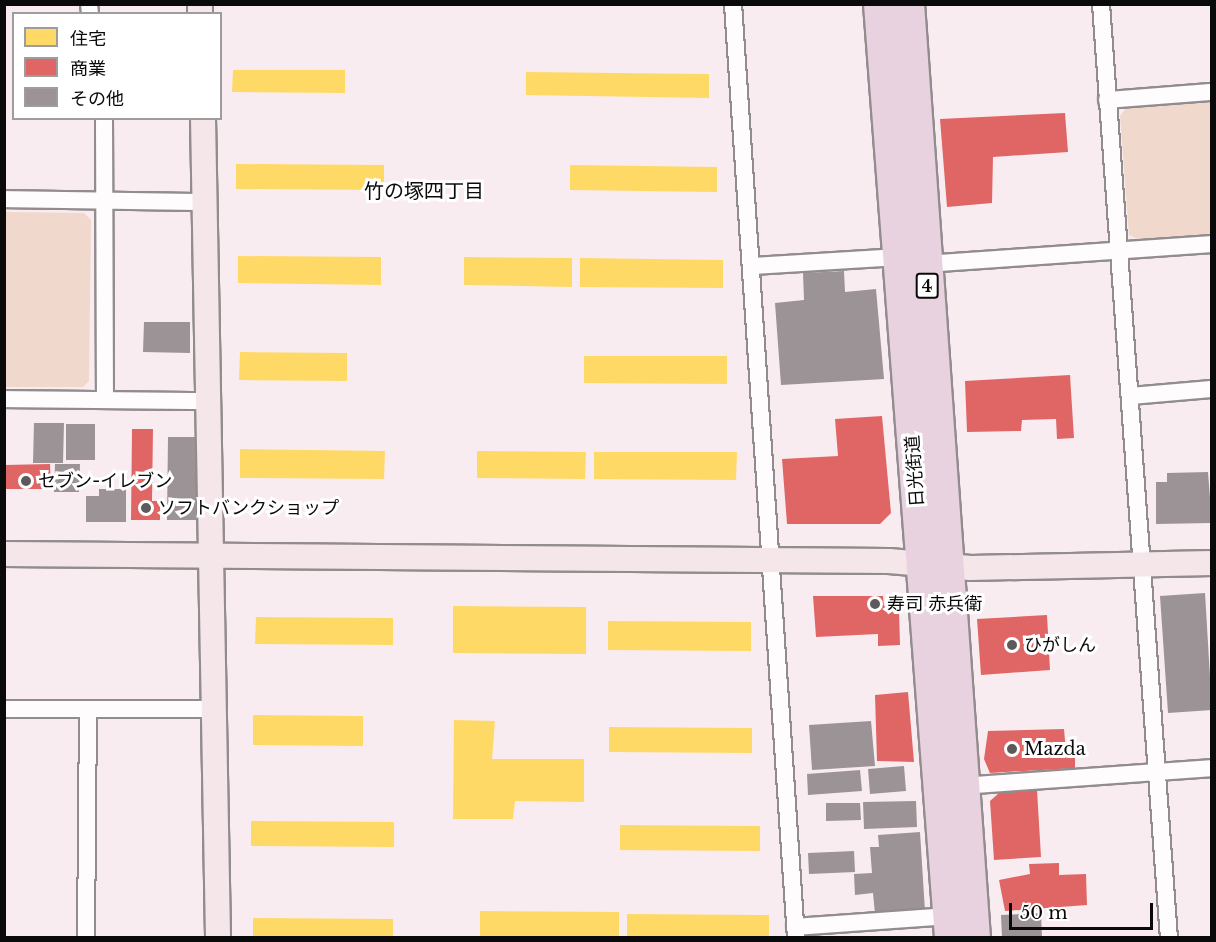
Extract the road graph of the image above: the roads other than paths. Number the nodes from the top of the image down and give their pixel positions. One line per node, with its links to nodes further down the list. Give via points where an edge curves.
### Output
1 (733, 4): 15 (street)
2 (880, 4): 14 (highway, 日光街道 / 4)
3 (908, 4): 14 (highway, 日光街道 / 4)
4 (1101, 4): 6 (street)
5 (1212, 92): 6 (street)
6 (1107, 100): 13 (street)
7 (104, 120): 10 (street)
8 (203, 120): 11 (street)
9 (4, 200): 10 (street)
10 (103, 201): 11 (street); 19 (street)
11 (205, 202): 20 (street)
12 (1212, 244): 13 (street)
13 (1120, 251): 14 (street); 17 (street)
14 (912, 260): 15 (street); 26 (highway, 日光街道 / 4)
15 (753, 266): 23 (street)
16 (1212, 389): 17 (street)
17 (1130, 396): 25 (street)
18 (4, 399): 19 (street)
19 (105, 400): 20 (street)
20 (207, 401): 22 (street)
21 (4, 554): 22 (street)
22 (211, 556): 23 (street); 29 (street)
23 (769, 560): 26 (street); 34 (street)
24 (1212, 562): 25 (street)
25 (1141, 564): 26 (street); 31 (street)
26 (934, 565): 32 (highway, 日光街道 / 4); 33 (highway, 日光街道 / 4)
27 (4, 709): 28 (street)
28 (88, 709): 29 (street); 35 (street)
29 (213, 709): 36 (street)
30 (1212, 768): 31 (street)
31 (1157, 772): 32 (street); 38 (street)
32 (962, 786): 37 (highway, 日光街道 / 4)
33 (950, 927): 34 (street)
34 (796, 932)
35 (86, 938)
36 (218, 938)
37 (974, 938)
38 (1169, 938)

